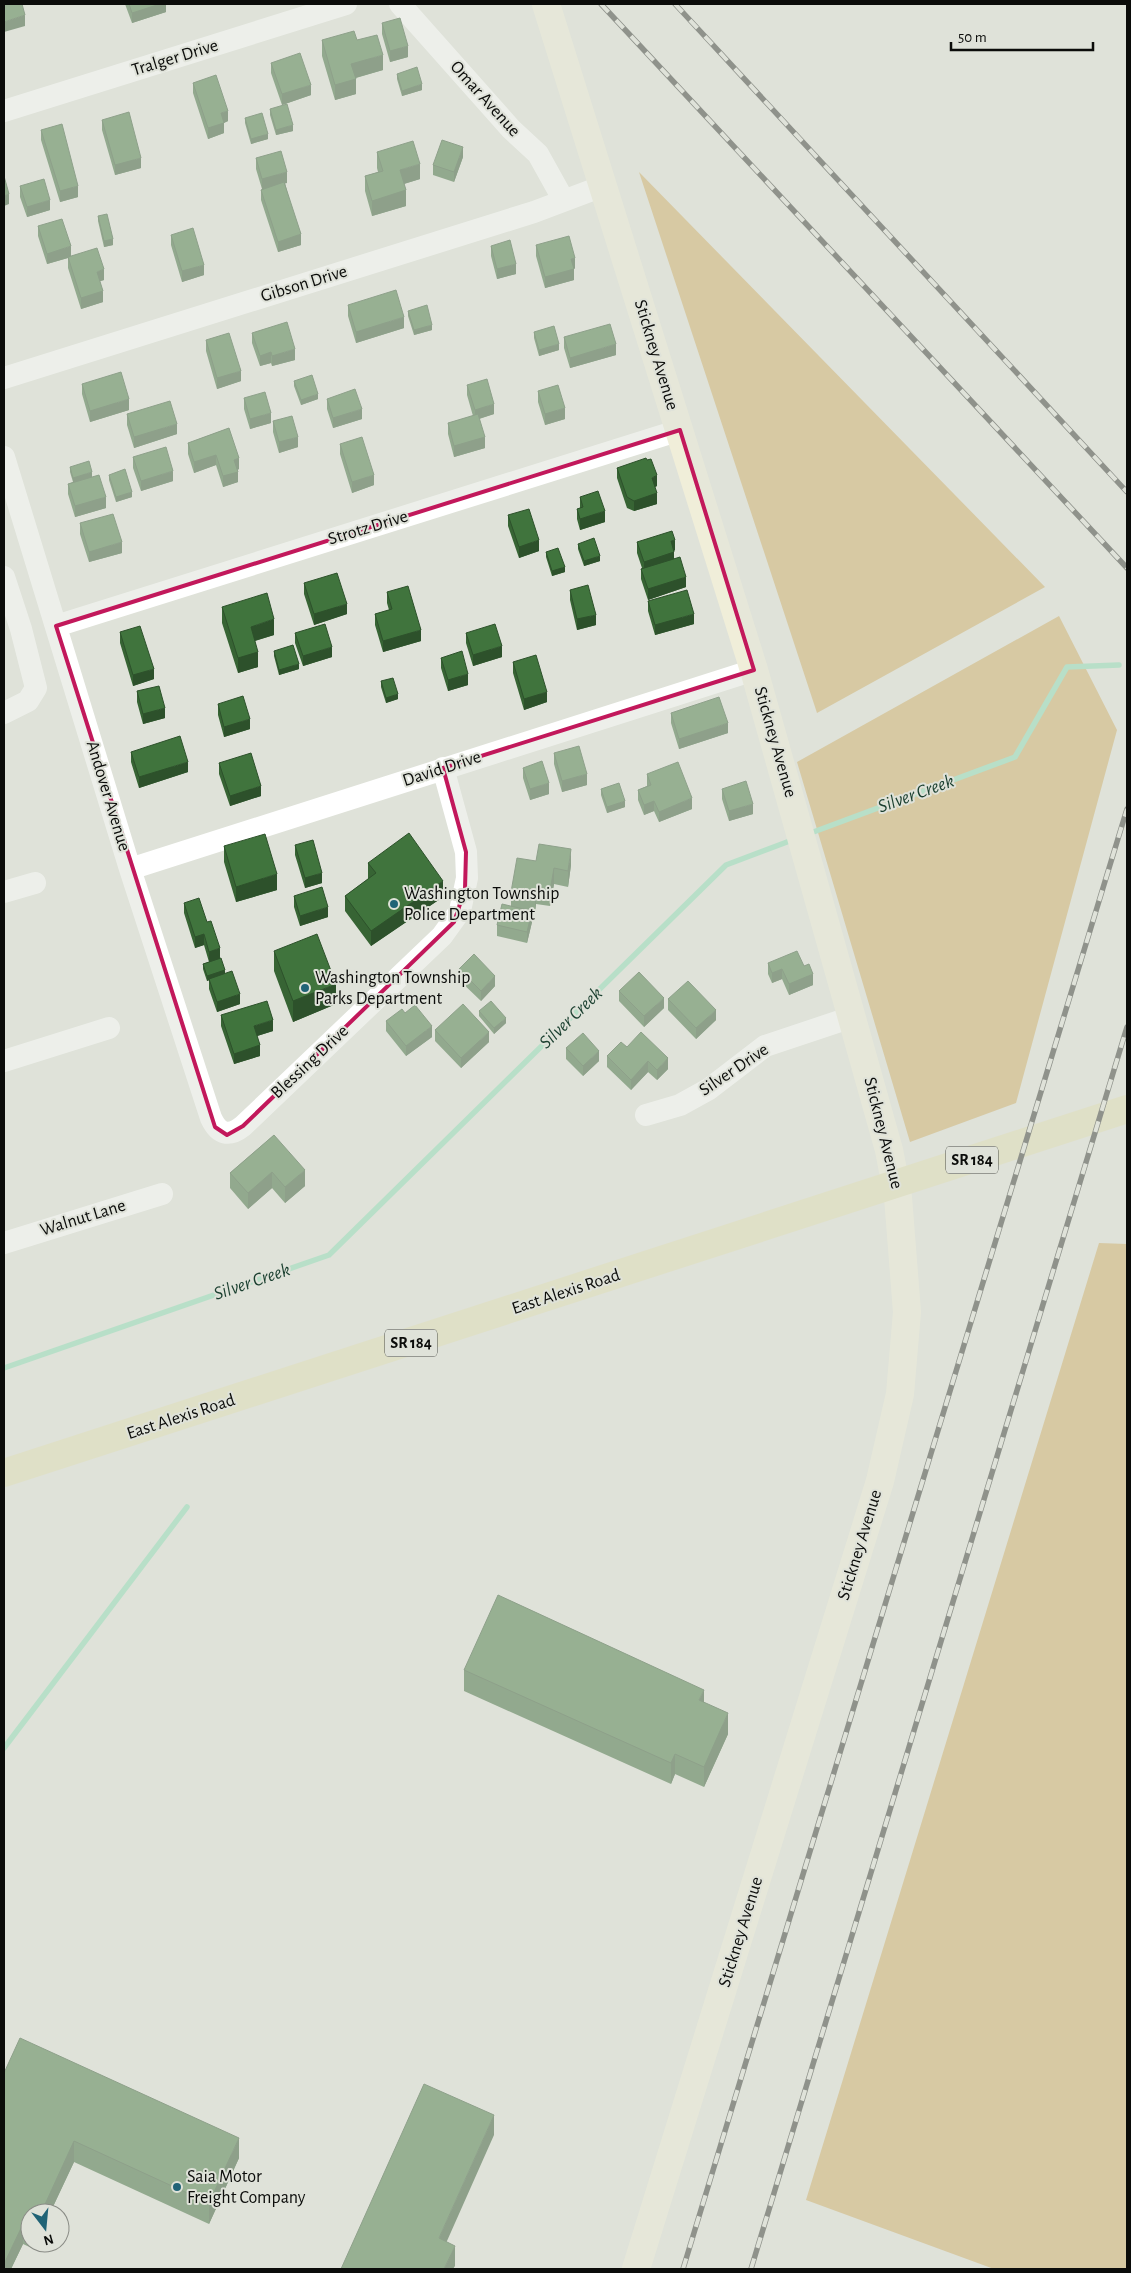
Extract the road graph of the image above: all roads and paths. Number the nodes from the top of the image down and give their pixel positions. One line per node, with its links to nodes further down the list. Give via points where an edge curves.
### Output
1 (346, 4): 4 (street, Tralger Drive)
2 (400, 4): 6 (street, Omar Avenue, via 511,129 538,154)
3 (546, 4): 5 (street, Stickney Avenue)
4 (4, 111)
5 (603, 186): 6 (street, Gibson Drive); 8 (street, Stickney Avenue)
6 (564, 199): 7 (street, Gibson Drive, via 534,212)
7 (4, 378)
8 (680, 430): 11 (street, Strotz Drive); 12 (street, Stickney Avenue)
9 (4, 457): 11 (street, Andover Avenue)
10 (4, 577): 13 (street, via 36,688 28,701)
11 (56, 626): 15 (street, Andover Avenue)
12 (754, 670): 14 (street, David Drive); 18 (street, Stickney Avenue)
13 (4, 713)
14 (442, 768): 15 (street, David Drive); 23 (street, Blessing Drive, via 466,852 466,889 454,922 243,1126 226,1134)
15 (130, 869): 23 (street, Andover Avenue, via 211,1118)
16 (35, 883): 17 (street)
17 (4, 892)
18 (852, 1016): 22 (street, Silver Drive, via 765,1046 709,1089 680,1105); 27 (street, Stickney Avenue, via 880,1112 897,1189 904,1250 906,1312 900,1394 880,1481)
19 (109, 1028): 20 (street)
20 (4, 1061)
21 (1127, 1109): 26 (main road, East Alexis Road / SR 184)
22 (646, 1115)
23 (219, 1131)
24 (162, 1194): 25 (street, Walnut Lane)
25 (4, 1243)
26 (4, 1474)
27 (636, 2269)

